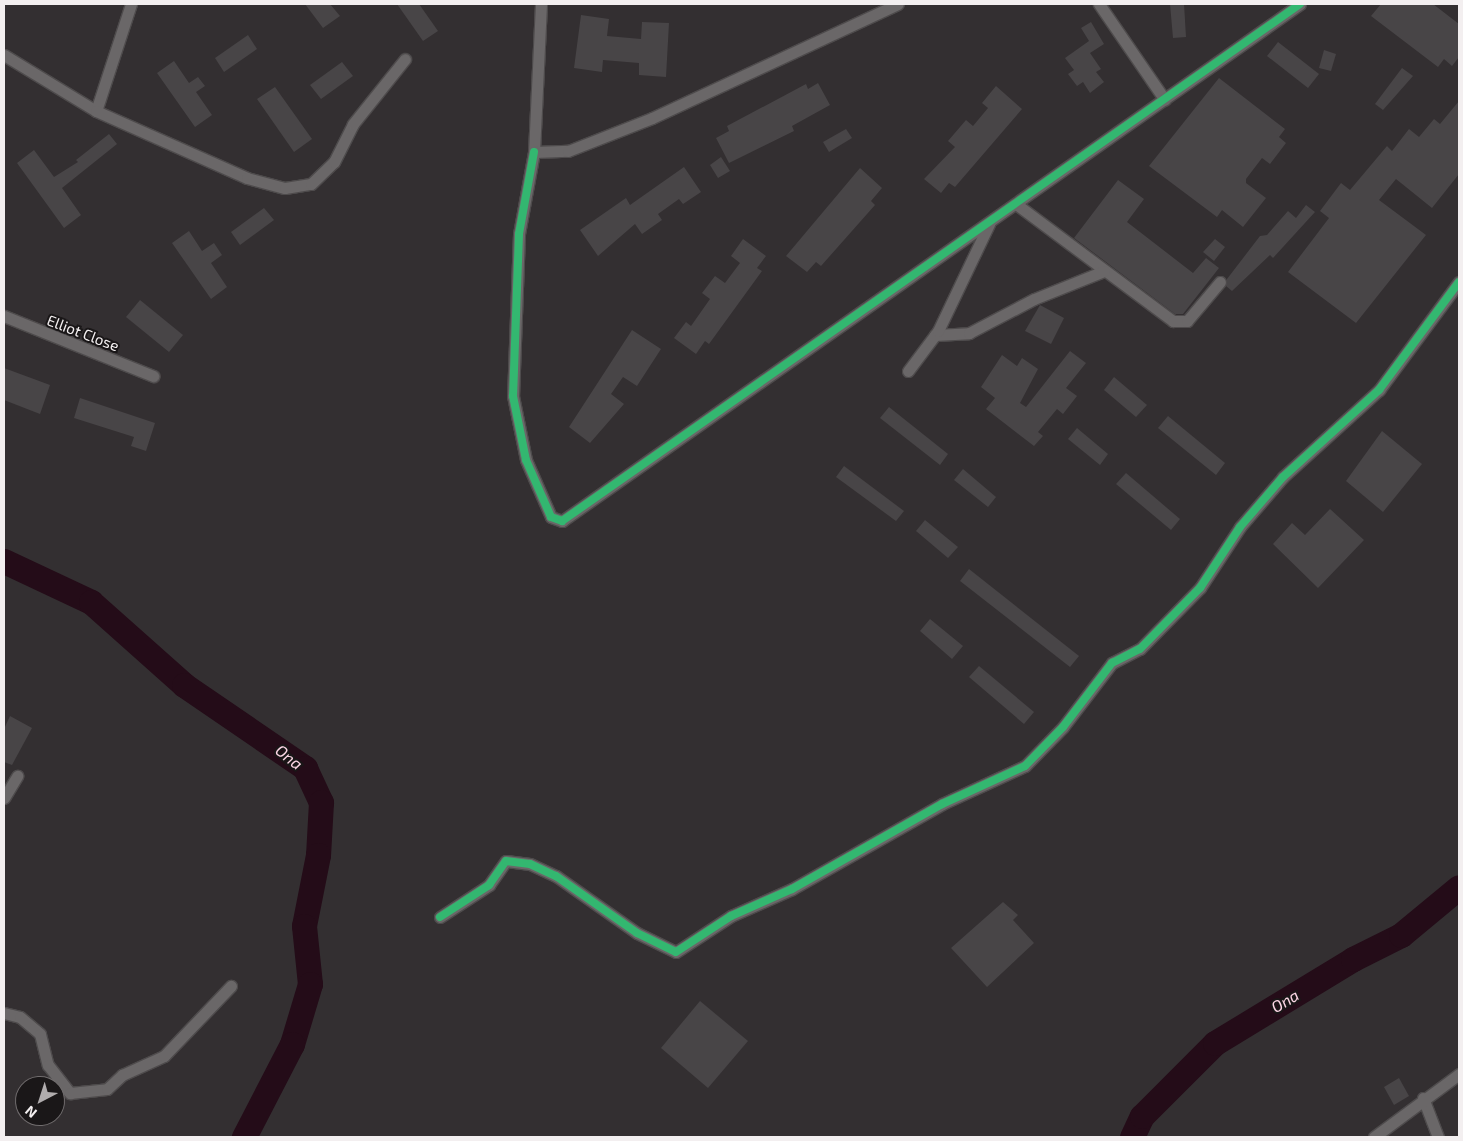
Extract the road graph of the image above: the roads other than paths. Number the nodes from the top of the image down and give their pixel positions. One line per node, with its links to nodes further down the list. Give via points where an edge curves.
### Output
1 (132, 4): 9 (street)
2 (542, 4): 10 (street)
3 (898, 4): 10 (street, via 652,118 568,151)
4 (1099, 4): 8 (street)
5 (1300, 4): 8 (street)
6 (4, 55): 9 (street)
7 (404, 59): 9 (street, via 353,124 334,162 311,184 285,188 247,178)
8 (1165, 100): 11 (street)
9 (96, 111)
10 (534, 152): 12 (street, via 519,234 513,396 526,460 551,517 562,521)
11 (1016, 204): 12 (street); 13 (street)
12 (990, 222): 17 (street)
13 (1104, 271): 14 (street, via 1181,323 1187,321); 17 (street, via 1034,299 969,333)
14 (1220, 282)
15 (1459, 282): 22 (street, via 1379,390 1283,477 1240,528 1200,588 1140,649 1112,663 1062,727 1025,766 942,804 792,889 731,916 676,952 637,933 556,876 530,864 506,860 489,885)
16 (4, 316): 19 (street, Elliot Close)
17 (935, 334): 18 (street)
18 (908, 371)
19 (153, 376)
20 (18, 776): 21 (street)
21 (4, 798)
22 (440, 917)
23 (231, 986): 24 (street, via 164,1056 122,1075 107,1089 70,1094 48,1065 40,1034 20,1017)
24 (4, 1013)
25 (1459, 1074): 26 (street)
26 (1423, 1098): 27 (street); 28 (street)
27 (1374, 1137)
28 (1438, 1137)

